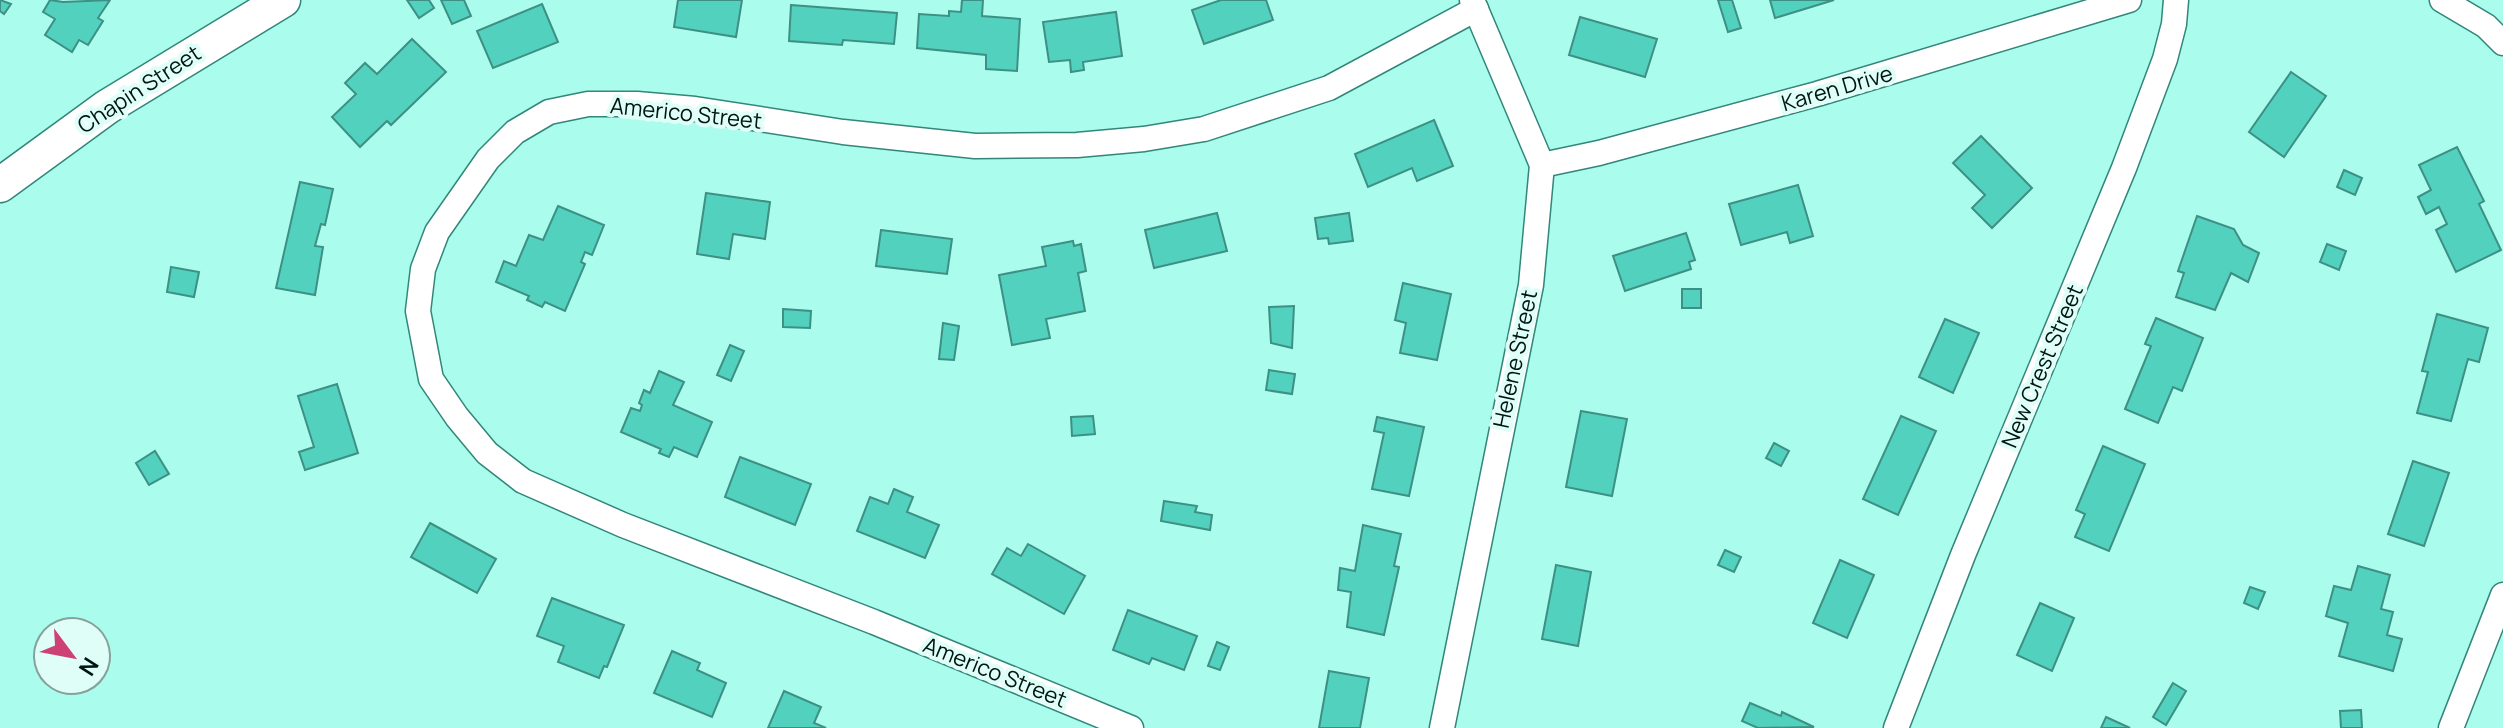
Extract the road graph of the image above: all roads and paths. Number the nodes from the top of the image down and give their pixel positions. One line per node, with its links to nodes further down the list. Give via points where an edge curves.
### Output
1 (283, 0): 8 (main road, Chapin Street, via 107,107)
2 (2129, 0): 7 (street, Karen Drive, via 1817,94)
3 (2176, 0): 12 (street, New Crest Street, via 2165,59 2144,118)
4 (2442, 0): 6 (street, via 2486,26)
5 (1474, 4): 7 (street, Helene Street); 10 (street, Americo Street, via 1329,88 1204,129 1144,139 975,146 695,109 588,104 562,109 515,132 488,159 437,232 423,269 418,311 431,379 487,453 523,481)
6 (2503, 43)
7 (1542, 165): 11 (street, Helene Street, via 1531,285)
8 (0, 185)
9 (2503, 595): 13 (street)
10 (1131, 728)
11 (1442, 728)
12 (1896, 728)
13 (2451, 728)

